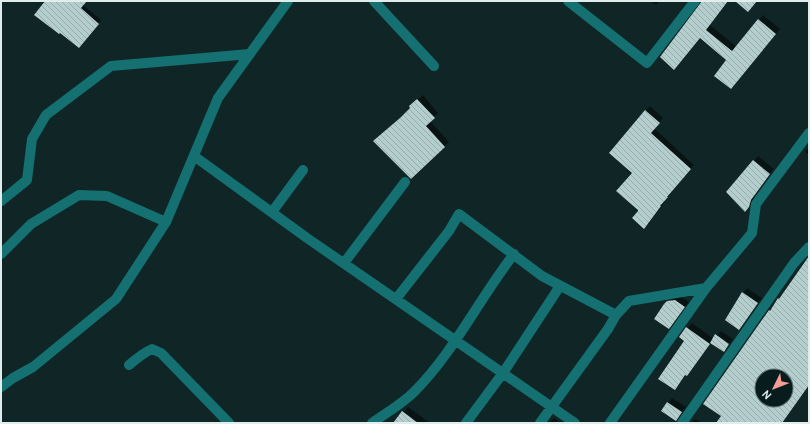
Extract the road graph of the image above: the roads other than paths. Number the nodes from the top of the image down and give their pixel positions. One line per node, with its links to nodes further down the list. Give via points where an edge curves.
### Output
1 (288, 1): 5 (street)
2 (374, 1): 6 (street)
3 (568, 1): 4 (street, via 647,63)
4 (695, 1)
5 (250, 54): 8 (street, via 218,98); 11 (street, via 111,66 46,115 32,139 27,180)
6 (434, 66)
7 (809, 133): 19 (street, via 756,204 752,233)
8 (194, 156): 12 (street); 13 (street)
9 (303, 170): 12 (street)
10 (405, 182): 17 (street)
11 (1, 201)
12 (272, 212): 17 (street)
13 (166, 222): 15 (street, via 107,196 78,195 31,224); 25 (street, via 116,299 33,367)
14 (809, 247): 33 (street, via 794,263)
15 (1, 254)
16 (514, 254): 18 (street, via 542,276); 20 (street, via 459,214); 22 (street)
17 (344, 263): 20 (street)
18 (560, 286): 21 (street); 24 (street)
19 (706, 288): 21 (street, via 629,301); 32 (street)
20 (396, 300): 22 (street)
21 (616, 315): 26 (street)
22 (456, 341): 24 (street); 28 (street, via 413,393)
23 (129, 365): 27 (street, via 142,354 152,349 157,350)
24 (503, 373): 26 (street); 29 (street)
25 (1, 386)
26 (552, 407): 30 (street); 31 (street)
27 (229, 423)
28 (372, 423)
29 (466, 423)
30 (540, 423)
31 (575, 423)
32 (610, 423)
33 (682, 423)

